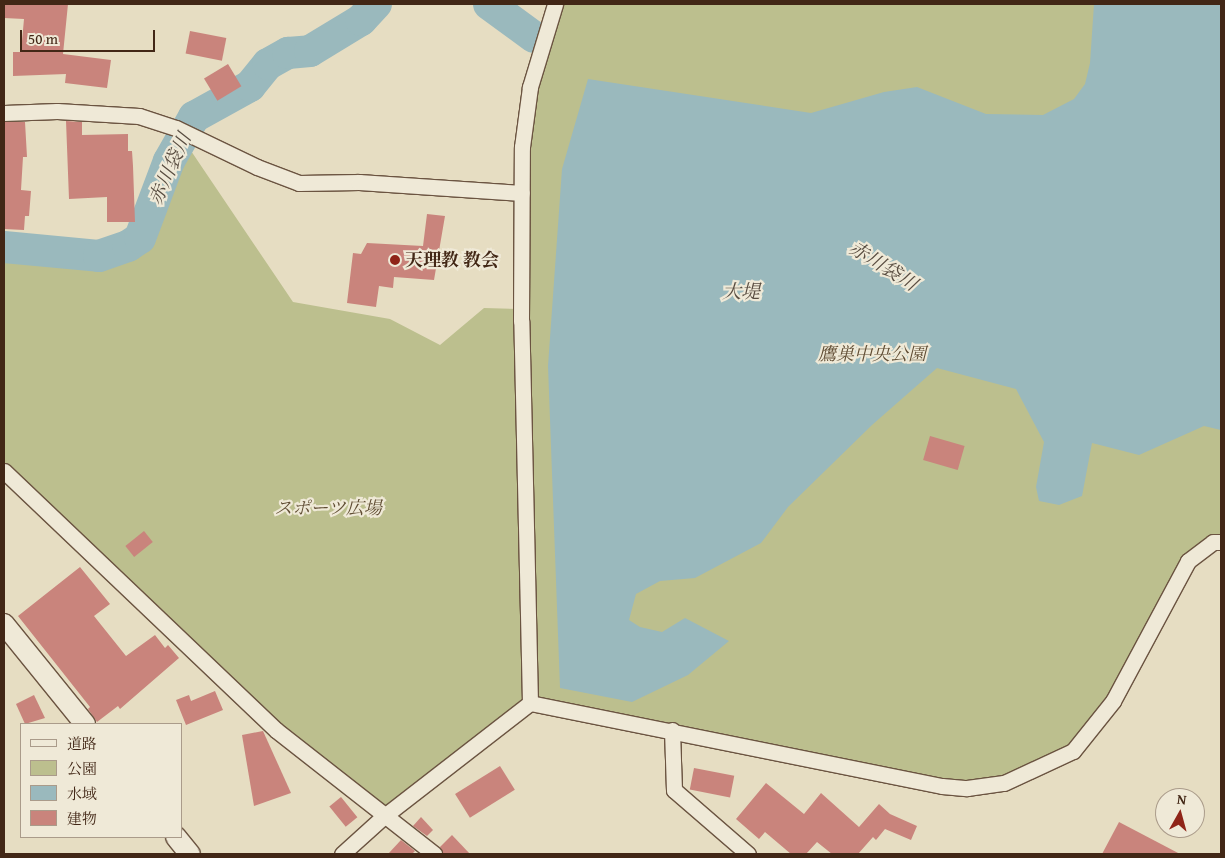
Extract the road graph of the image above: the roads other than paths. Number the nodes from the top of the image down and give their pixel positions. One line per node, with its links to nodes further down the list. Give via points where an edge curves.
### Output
1 (555, 4): 3 (street, via 530,87 522,147)
2 (4, 113): 3 (street, via 57,111 139,116 176,128 299,183 359,182)
3 (522, 193): 7 (street, via 521,321)
4 (4, 471): 10 (street, via 276,730)
5 (1221, 542): 9 (street, via 1213,542 1188,560 1113,701 1073,751 1004,783 967,788 942,786)
6 (4, 624): 8 (street)
7 (530, 703): 9 (street); 10 (street)
8 (84, 723)
9 (672, 730): 15 (street, via 674,790)
10 (383, 817): 13 (street); 14 (street)
11 (177, 838): 12 (street)
12 (190, 854)
13 (342, 854)
14 (434, 854)
15 (748, 854)

